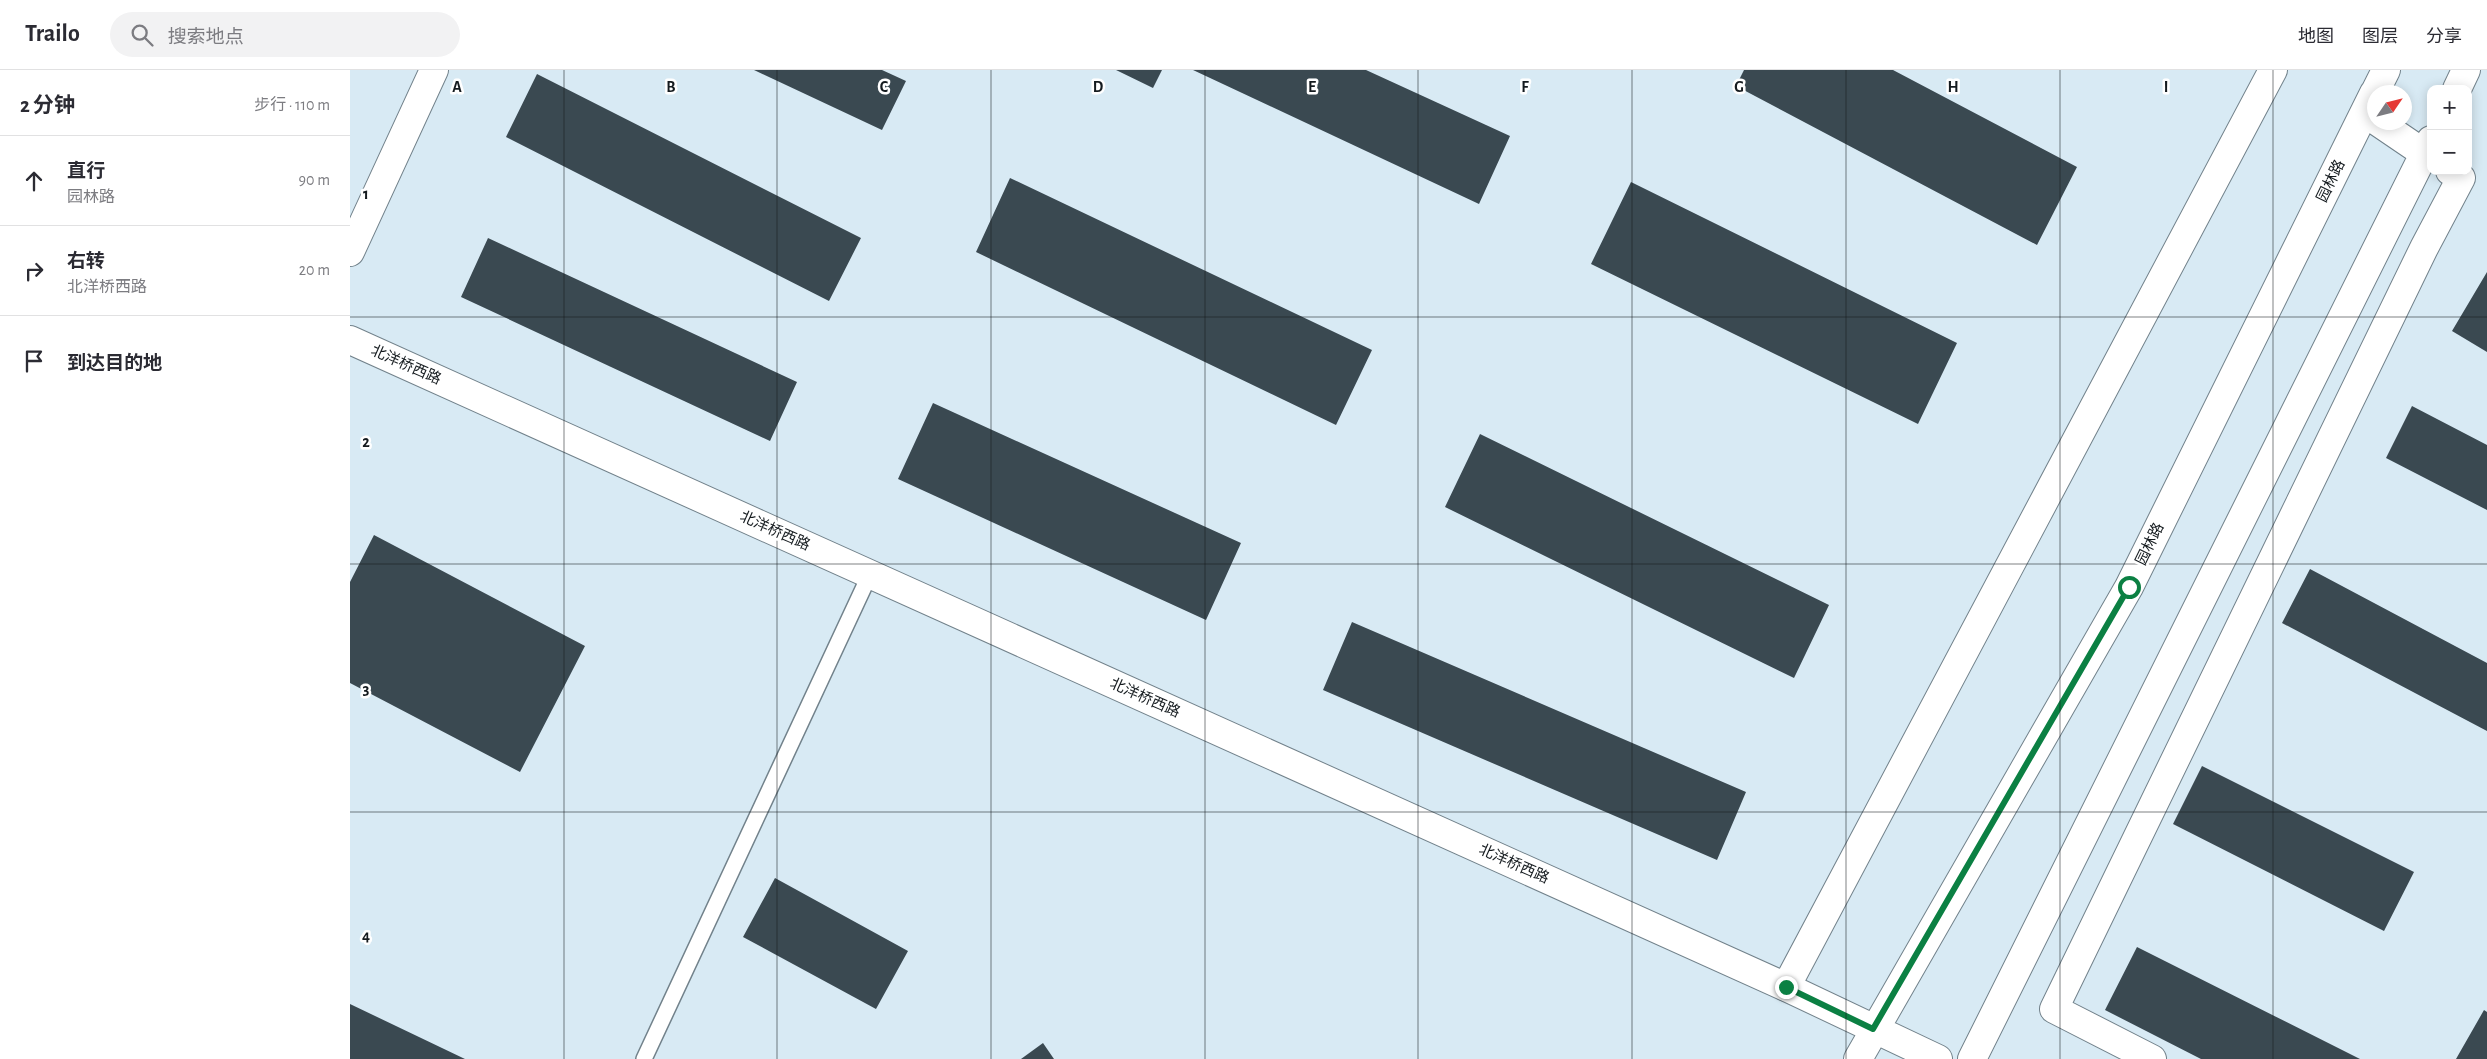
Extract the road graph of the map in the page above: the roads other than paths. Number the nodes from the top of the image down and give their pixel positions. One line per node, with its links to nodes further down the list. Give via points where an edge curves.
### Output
1 (434, 70): 12 (street)
2 (2274, 70): 15 (street)
3 (2386, 70): 5 (street, 园林路)
4 (2466, 70): 6 (street)
5 (2381, 85)
6 (2459, 85)
7 (2367, 120): 16 (street, 园林路, via 2129,587)
8 (2402, 130): 9 (street)
9 (2427, 149)
10 (2427, 155): 20 (street)
11 (2456, 175): 21 (street, via 2461,178 2054,1009)
12 (350, 252)
13 (350, 340): 14 (street, 北洋桥西路)
14 (870, 574): 15 (street, 北洋桥西路); 17 (lane)
15 (1786, 987): 16 (street, 北洋桥西路)
16 (1873, 1029): 18 (street, 园林路); 19 (street, 北洋桥西路)
17 (644, 1059)
18 (1858, 1059)
19 (1938, 1059)
20 (1972, 1059)
21 (2152, 1059)

